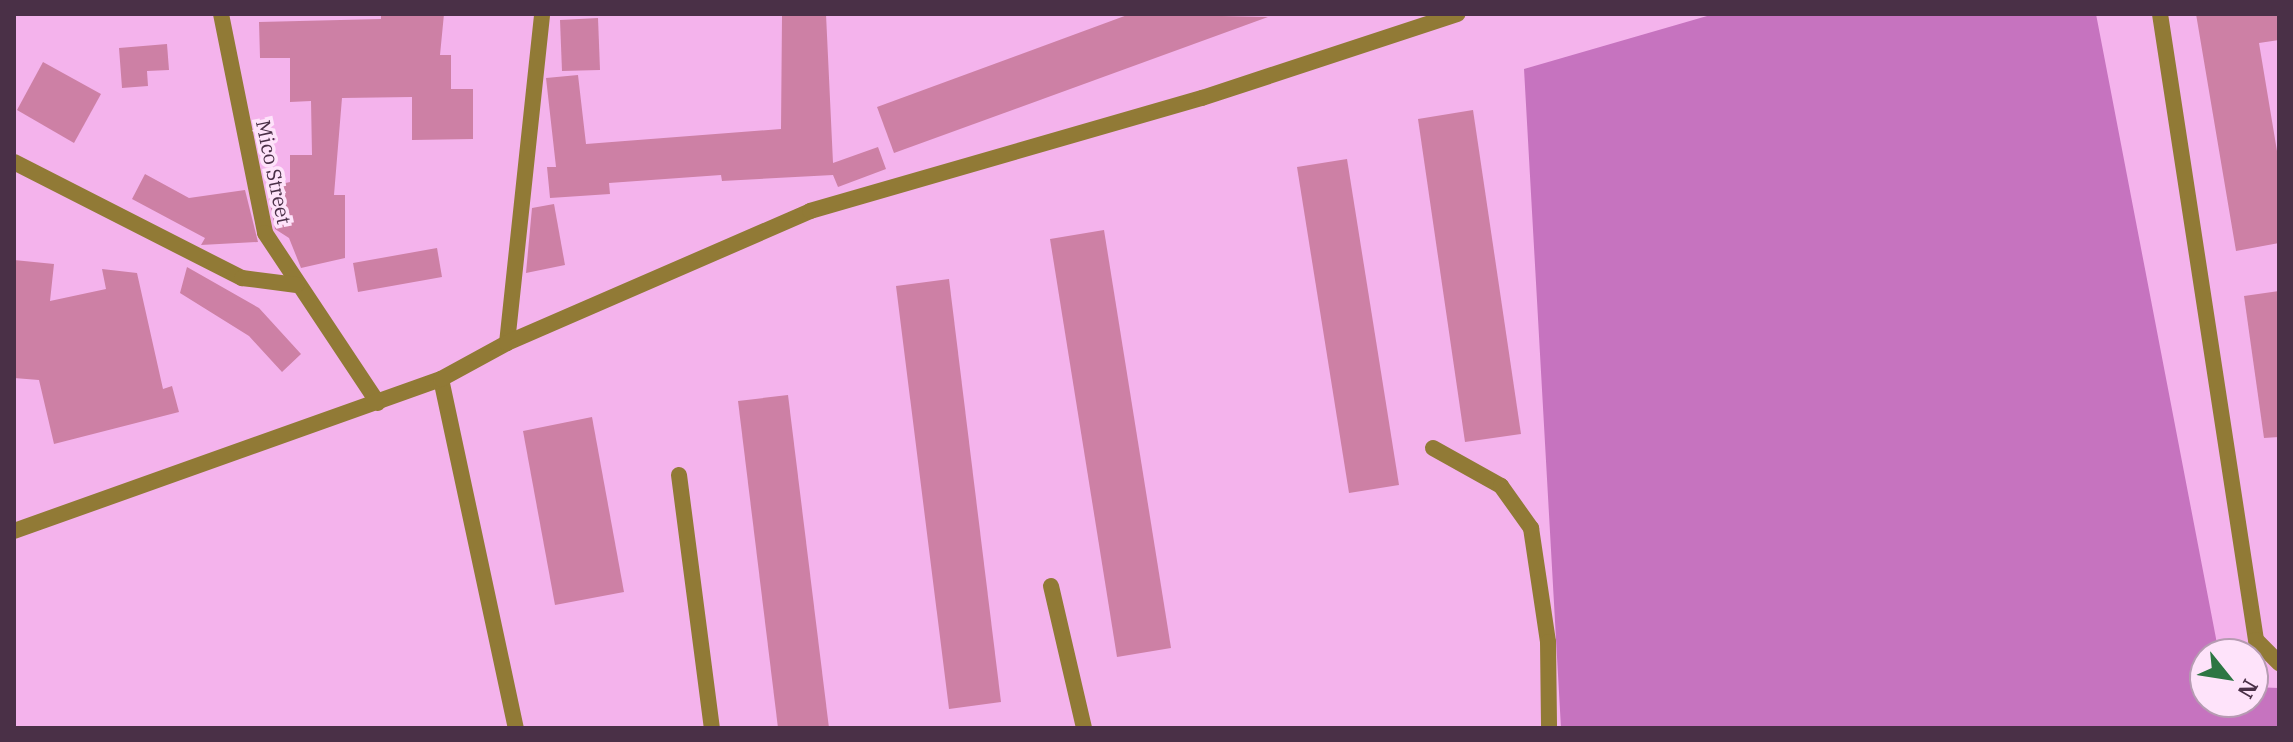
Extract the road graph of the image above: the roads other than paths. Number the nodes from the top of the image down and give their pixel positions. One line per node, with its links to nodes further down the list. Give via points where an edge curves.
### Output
1 (221, 14): 6 (street, Mico Street, via 265,233)
2 (542, 14): 7 (street, via 525,134)
3 (1458, 14): 7 (street, via 1202,98 810,211)
4 (2160, 14): 14 (street, via 2256,640)
5 (14, 162): 6 (street, via 242,278)
6 (297, 285): 9 (street, Mico Street)
7 (507, 343): 8 (street)
8 (441, 379): 9 (street); 15 (street)
9 (378, 403): 12 (street)
10 (1433, 448): 18 (street, via 1501,486 1531,528 1548,642)
11 (679, 475): 16 (street)
12 (14, 531)
13 (1051, 586): 17 (street)
14 (2279, 663)
15 (516, 728)
16 (712, 728)
17 (1084, 728)
18 (1549, 728)

